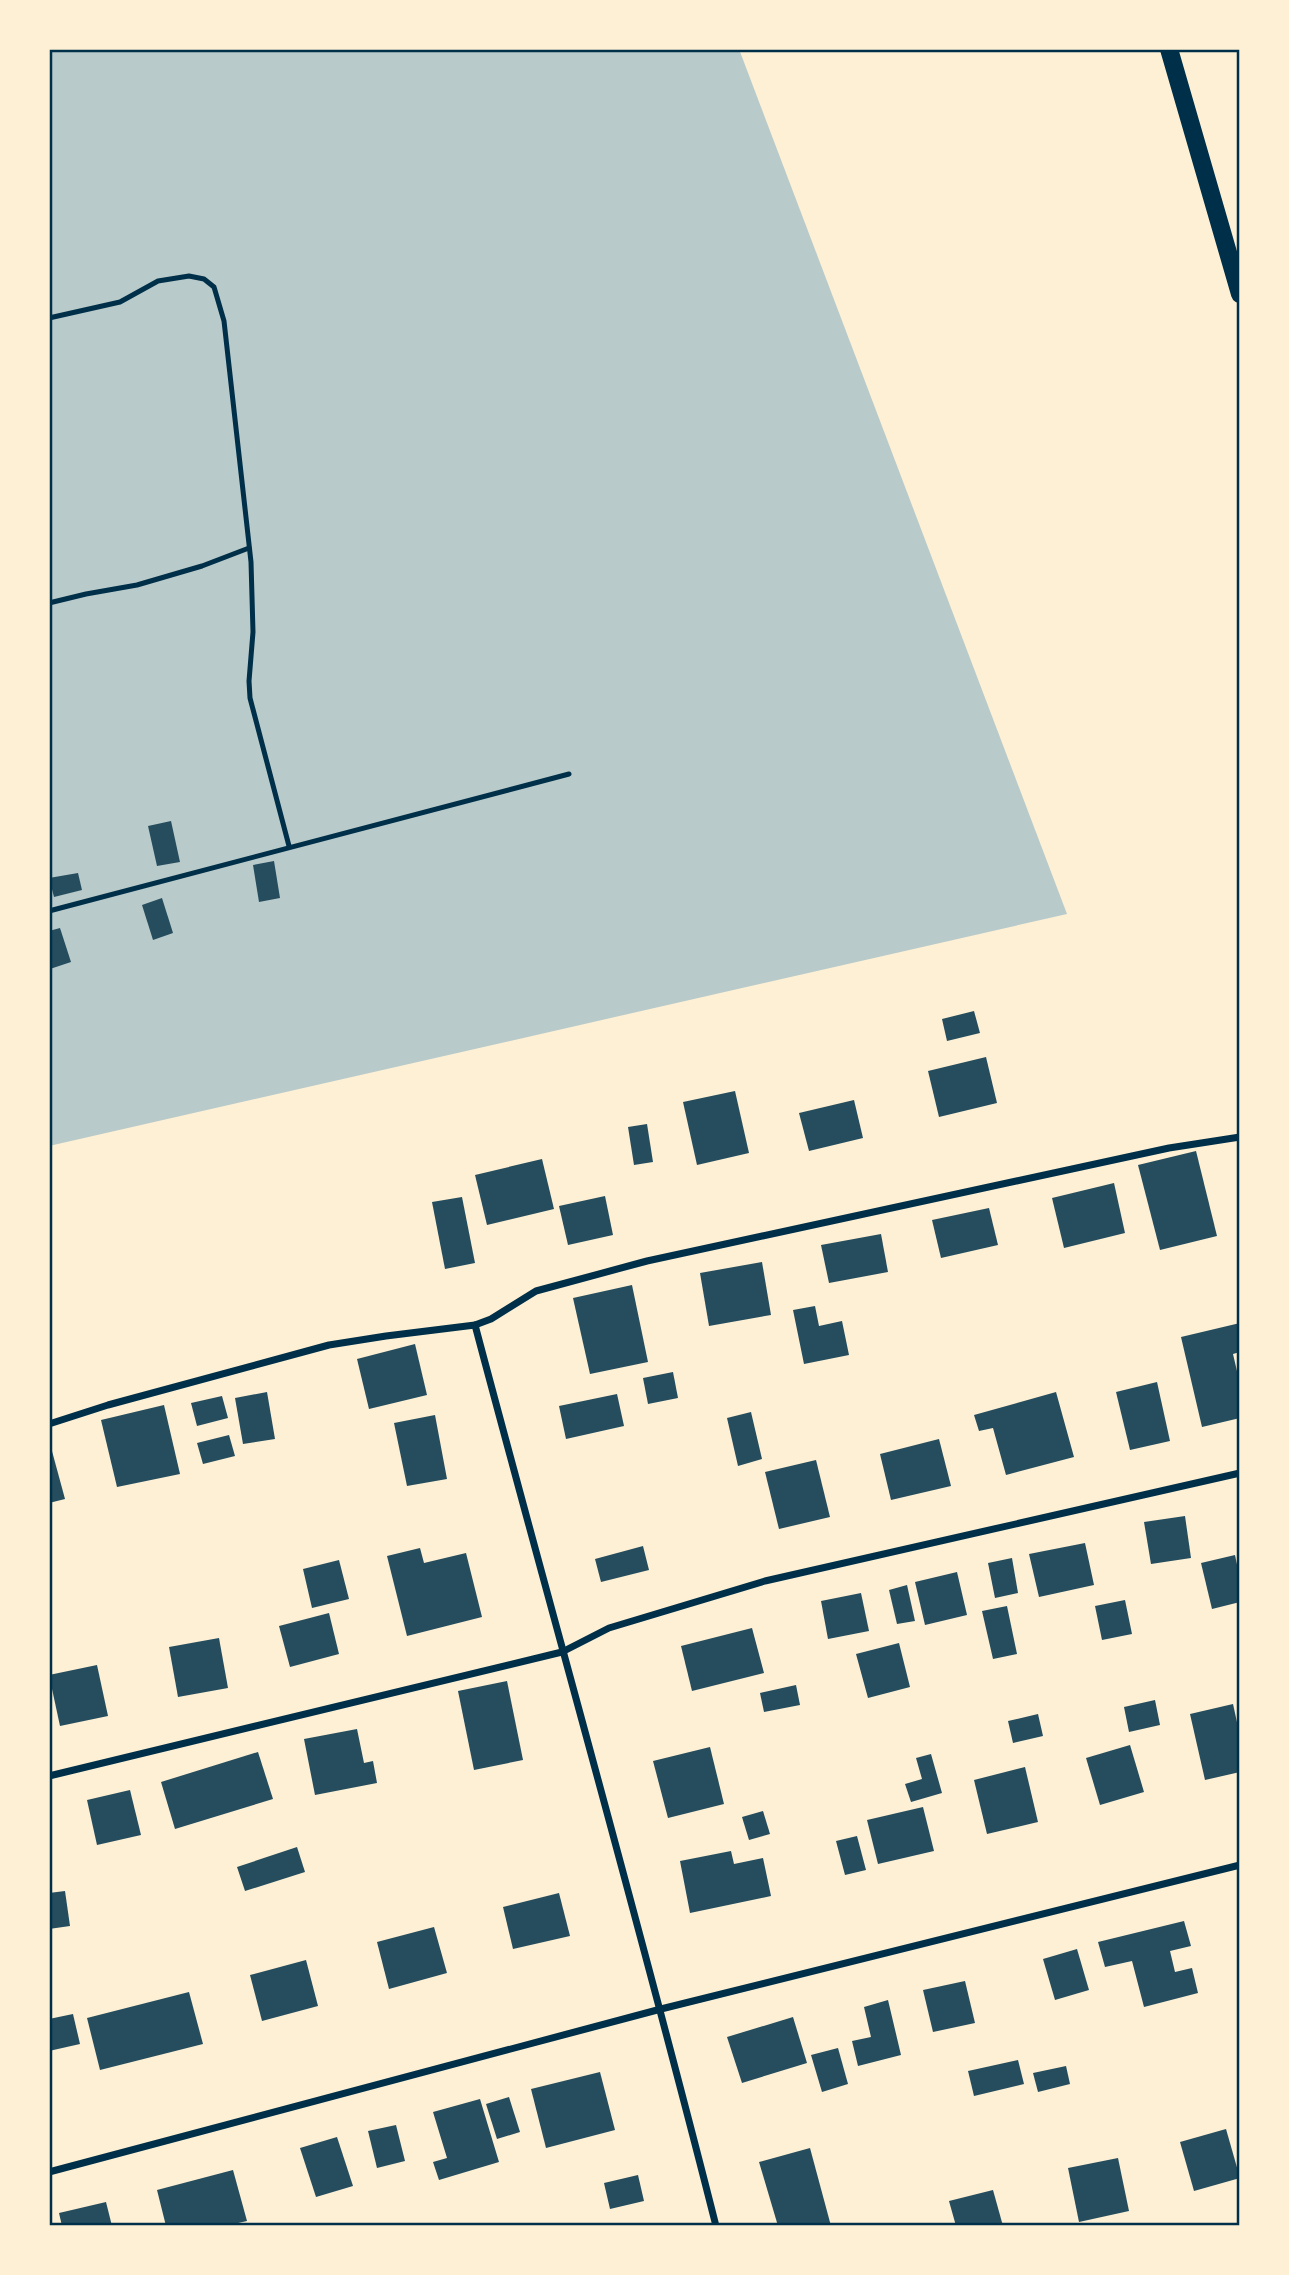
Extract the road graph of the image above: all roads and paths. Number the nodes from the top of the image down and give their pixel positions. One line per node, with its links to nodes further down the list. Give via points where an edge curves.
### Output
1 (1169, 49): 2 (main road)
2 (1240, 294)
3 (49, 318): 4 (lane, via 120,302 172,278 204,279 214,288 224,321)
4 (249, 548): 5 (lane, via 138,585); 7 (lane, via 250,698)
5 (49, 603)
6 (569, 774): 7 (lane)
7 (289, 846): 8 (lane)
8 (49, 911)
9 (1240, 1136): 10 (street, via 647,1261 536,1292)
10 (475, 1325): 11 (street, via 329,1345); 13 (street)
11 (49, 1424)
12 (1240, 1473): 13 (street, via 765,1581 609,1628)
13 (562, 1652): 14 (street); 16 (street)
14 (49, 1776)
15 (1240, 1865): 16 (street)
16 (661, 2009): 17 (street); 18 (street)
17 (49, 2172)
18 (716, 2226)

